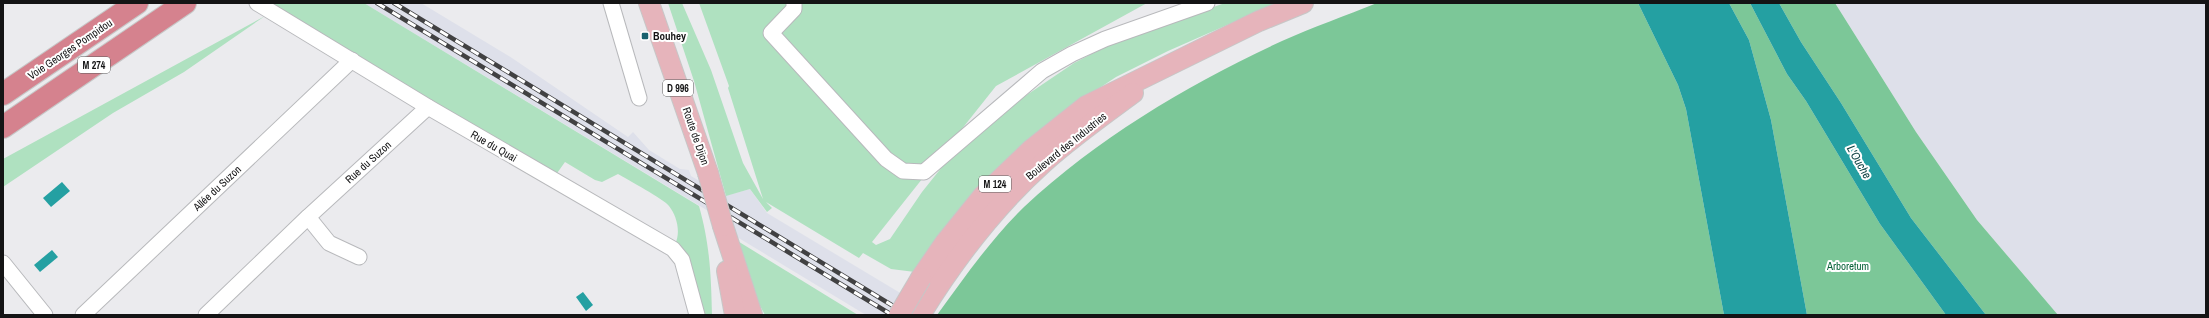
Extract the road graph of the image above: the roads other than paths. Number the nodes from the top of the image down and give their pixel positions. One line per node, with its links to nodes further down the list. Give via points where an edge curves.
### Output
1 (137, 3): 10 (highway, Voie Georges Pompidou / M 274)
2 (185, 3): 13 (highway, M 274)
3 (257, 3): 9 (street, Rue du Quai)
4 (611, 3): 11 (street)
5 (648, 3): 15 (main road, Route de Dijon / D 996, bridge, via 708,173)
6 (794, 3): 7 (street, via 794,9 771,33 886,159 903,171 924,172 1042,71 1105,39)
7 (1207, 3)
8 (1303, 3): 18 (main road, Boulevard des Industries / M 124, via 1260,21 1086,106 1006,172 961,222)
9 (352, 60): 12 (street, Rue du Quai); 20 (street, Allée du Suzon)
10 (3, 94)
11 (639, 98)
12 (428, 107): 14 (street, Rue du Suzon); 22 (street, Rue du Quai, via 672,249 682,260)
13 (3, 127)
14 (308, 217): 16 (street, via 330,243); 21 (street, Rue du Suzon)
15 (723, 226): 23 (main road, Route de Dijon, via 726,266); 24 (main road, Route de Dijon)
16 (359, 257)
17 (3, 263): 19 (street)
18 (929, 283): 25 (main road, Boulevard des Industries / M 124, bridge); 26 (main road, Boulevard des Industries / M 124)
19 (38, 313)
20 (83, 315)
21 (206, 315)
22 (697, 315)
23 (735, 315)
24 (752, 315)
25 (899, 315)
26 (920, 315)

